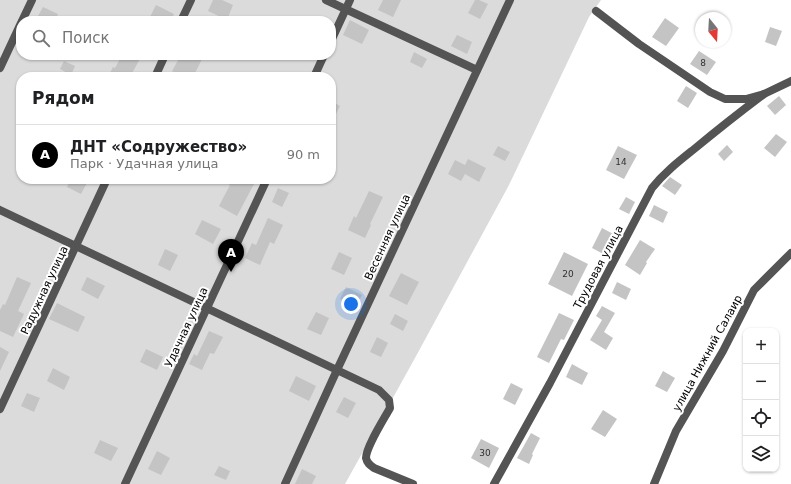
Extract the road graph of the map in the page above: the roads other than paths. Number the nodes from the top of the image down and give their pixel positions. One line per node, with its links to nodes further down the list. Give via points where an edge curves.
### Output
1 (32, 0): 8 (street)
2 (191, 0): 9 (street)
3 (326, 0): 6 (street)
4 (350, 0): 6 (street)
5 (510, 0): 15 (street, Весенняя улица)
6 (346, 10): 10 (street); 15 (street)
7 (596, 11): 19 (street, via 710,92 725,99 746,99)
8 (24, 16)
9 (183, 16)
10 (336, 31)
11 (16, 33): 14 (street)
12 (163, 60): 16 (street)
13 (322, 60): 17 (street)
14 (0, 68)
15 (477, 70): 26 (street, Весенняя улица)
16 (157, 72)
17 (316, 72)
18 (791, 81): 19 (street)
19 (764, 94): 31 (street, Трудовая улица, via 661,176 652,188)
20 (105, 184): 23 (street, Радужная улица)
21 (265, 184): 25 (street, Удачная улица)
22 (0, 210): 23 (street)
23 (76, 246): 25 (street); 27 (street, Радужная улица)
24 (791, 253): 32 (street, улица Нижний Салаир, via 754,290 723,351 676,431)
25 (206, 308): 26 (street); 28 (street, Удачная улица)
26 (337, 370): 29 (street, Весенняя улица); 30 (street, via 379,390 389,400 390,408 368,449 366,458 368,464 374,468)
27 (0, 409)
28 (125, 484)
29 (285, 484)
30 (413, 484)
31 (494, 484)
32 (654, 484)

